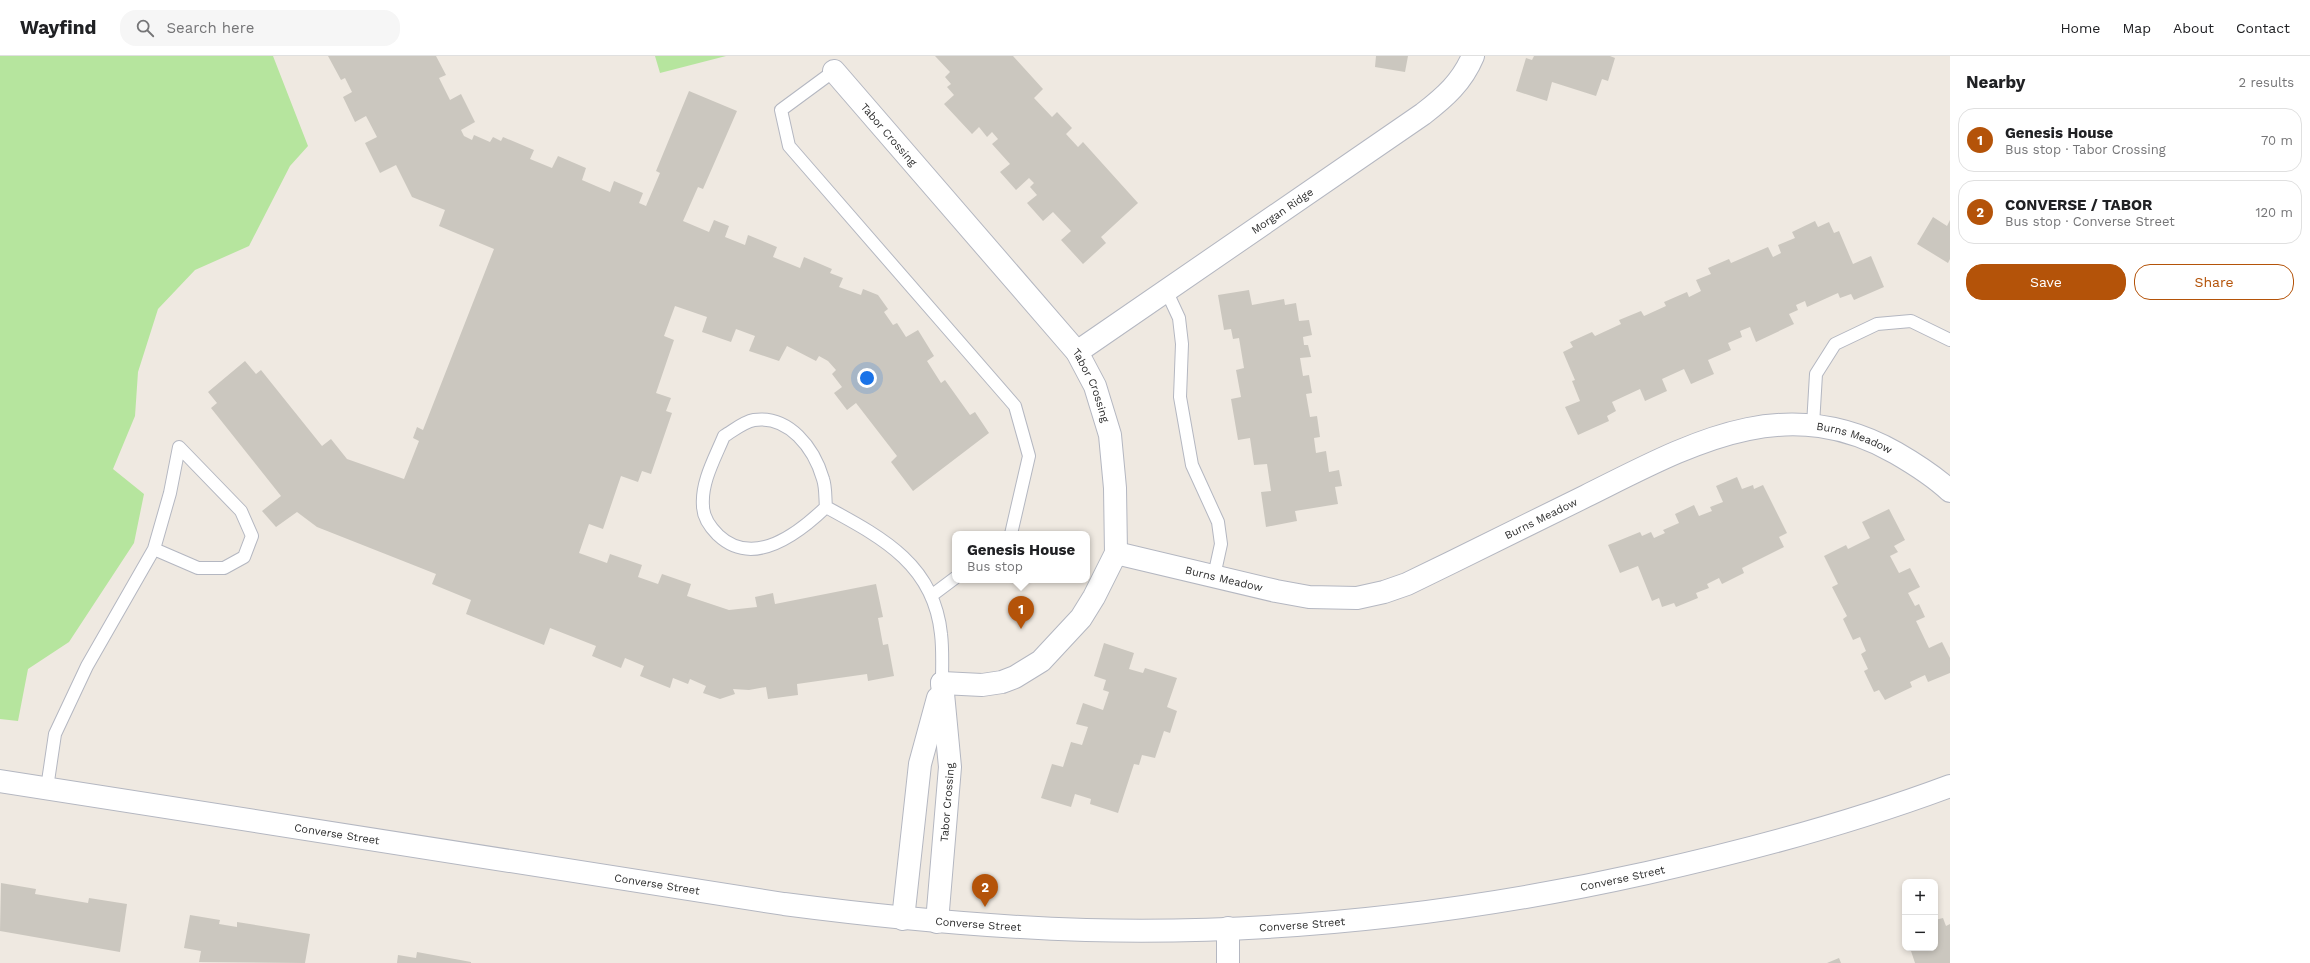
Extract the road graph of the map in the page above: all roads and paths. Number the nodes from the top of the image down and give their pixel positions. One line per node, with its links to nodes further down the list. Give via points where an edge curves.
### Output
1 (1473, 56): 3 (street, Morgan Ridge, via 1461,80 1450,93 1423,114)
2 (834, 71): 5 (street, Tabor Crossing); 9 (lane, via 781,110 788,146 1015,406 1029,456)
3 (1166, 290): 5 (street, Morgan Ridge); 12 (lane, via 1178,318 1182,344 1180,397 1192,464 1210,501 1219,529 1221,544)
4 (1950, 340): 6 (lane, via 1912,321 1877,324 1835,344 1816,374)
5 (1077, 352): 11 (street, Tabor Crossing, via 1095,386 1110,435)
6 (1813, 425): 7 (street, Burns Meadow, via 1847,431 1873,441); 12 (street, Burns Meadow, via 1781,424 1754,428 1665,456 1407,584 1384,592 1344,599 1309,597)
7 (1948, 483)
8 (826, 507): 8 (lane, via 800,530 770,545 753,549 738,547 724,540 704,515 703,505 705,484 724,436 753,420 778,422 789,427 801,439 819,468); 14 (lane, via 868,530 898,552 916,570)
9 (1012, 531)
10 (154, 549): 10 (lane, via 198,568 224,568 244,557 252,536 240,511 179,447 170,493); 18 (lane, via 87,666 55,734)
11 (1116, 553): 12 (street, Burns Meadow); 15 (street, Tabor Crossing, via 1081,618 1041,661 1002,682 982,685)
12 (1214, 576)
13 (952, 580): 14 (lane)
14 (931, 596): 15 (lane, via 941,634)
15 (942, 683): 19 (street, via 920,764); 20 (street, Tabor Crossing, via 950,767)
16 (0, 781): 18 (street, Converse Street)
17 (1950, 786): 21 (street, Converse Street, via 1760,847 1558,892 1413,914)
18 (47, 788): 19 (street, Converse Street, via 784,904)
19 (903, 919): 20 (street, Converse Street)
20 (937, 922): 21 (street, Converse Street, via 1087,930)
21 (1228, 928): 22 (street)
22 (1228, 963)

